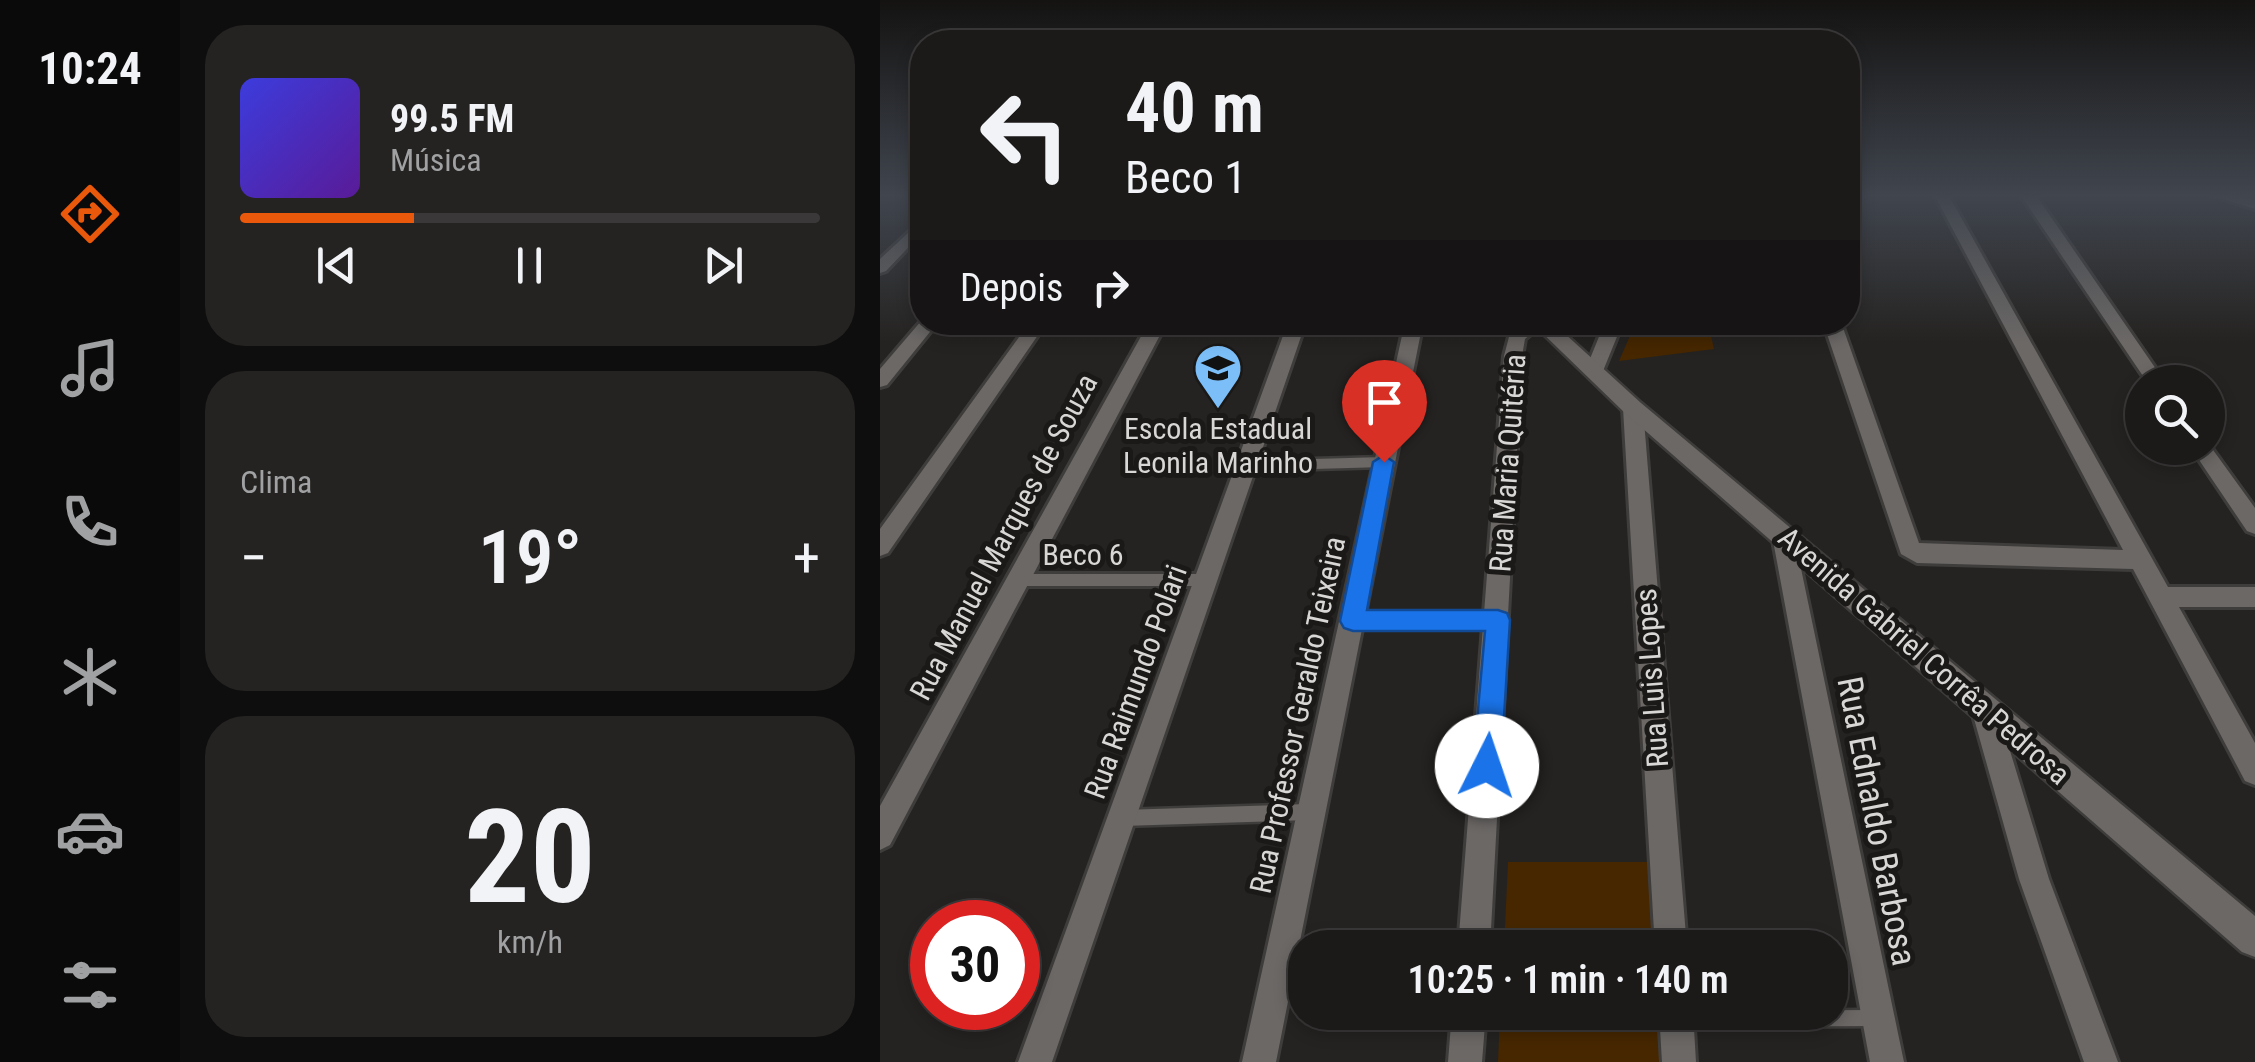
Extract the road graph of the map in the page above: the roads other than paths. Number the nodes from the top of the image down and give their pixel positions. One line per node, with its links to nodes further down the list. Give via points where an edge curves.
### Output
1 (903, 244): 4 (street)
2 (1968, 244): 24 (street)
3 (2061, 244): 14 (street)
4 (880, 268)
5 (919, 335): 16 (street)
6 (1031, 335): 23 (street)
7 (1151, 335): 25 (street, Rua Manuel Marques de Souza)
8 (1292, 335): 20 (street, Rua Raimundo Polari)
9 (1411, 335): 18 (street, Rua Professor Geraldo Teixeira)
10 (1526, 335): 29 (street, Rua Maria Quitéria)
11 (1537, 335): 15 (street, Avenida Gabriel Corrêa Pedrosa)
12 (1611, 335): 15 (street)
13 (1836, 335): 24 (street, via 1904,540 1917,554)
14 (2144, 365)
15 (1594, 370): 17 (street, Avenida Gabriel Corrêa Pedrosa)
16 (880, 381)
17 (1633, 408): 22 (street, Avenida Gabriel Corrêa Pedrosa); 37 (street, Rua Luis Lopes)
18 (1384, 462): 20 (lane); 30 (street, Rua Professor Geraldo Teixeira)
19 (2214, 465): 21 (street)
20 (1246, 466): 26 (street, Rua Raimundo Polari)
21 (2255, 524)
22 (1783, 535): 31 (street, Avenida Gabriel Corrêa Pedrosa); 40 (street, Rua Ednaldo Barbosa)
23 (880, 546)
24 (2140, 560): 28 (street)
25 (1018, 580): 26 (lane, Beco 6); 35 (street, Rua Manuel Marques de Souza)
26 (1208, 580): 34 (street, Rua Raimundo Polari)
27 (2255, 597): 28 (street)
28 (2160, 598): 32 (street)
29 (1498, 620): 30 (lane); 36 (street, Rua Maria Quitéria)
30 (1353, 621): 33 (street, Rua Professor Geraldo Teixeira)
31 (1984, 708): 38 (street, Avenida Gabriel Corrêa Pedrosa); 48 (street, via 2034,879)
32 (2255, 771)
33 (1310, 812): 34 (lane); 44 (street, Rua Professor Geraldo Teixeira)
34 (1122, 818): 43 (street, Rua Raimundo Polari)
35 (880, 836)
36 (1475, 930)
37 (1671, 930)
38 (2252, 941)
39 (1848, 1018): 40 (lane)
40 (1877, 1018): 47 (street, Rua Ednaldo Barbosa)
41 (1468, 1030): 45 (street)
42 (1677, 1030): 46 (street)
43 (1035, 1062)
44 (1259, 1062)
45 (1465, 1062)
46 (1679, 1062)
47 (1887, 1062)
48 (2101, 1062)

